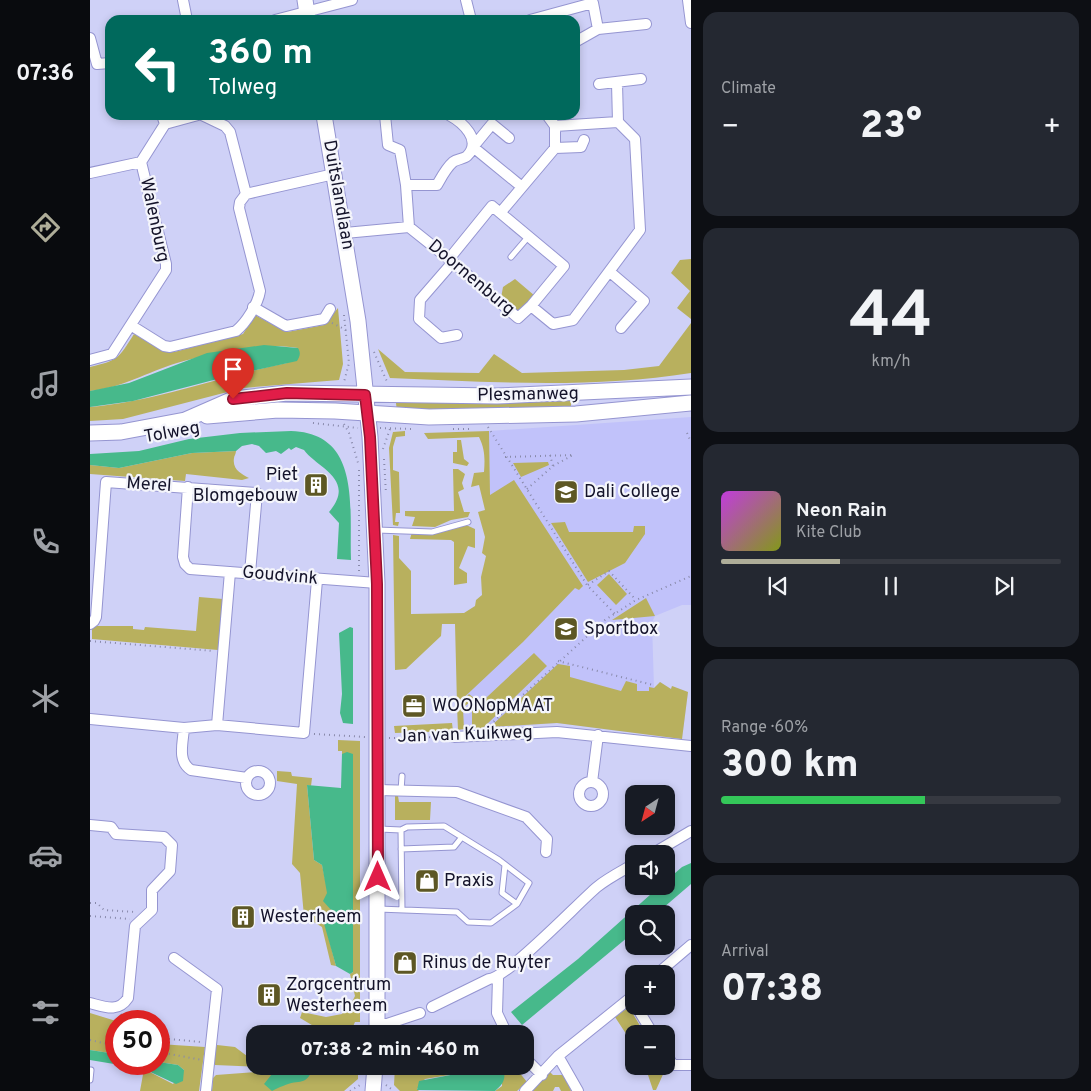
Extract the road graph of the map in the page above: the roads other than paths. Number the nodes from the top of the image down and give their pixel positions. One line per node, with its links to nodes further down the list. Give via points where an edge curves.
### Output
1 (183, 0): 6 (street)
2 (352, 0): 5 (street)
3 (466, 0): 8 (street)
4 (688, 0): 10 (street)
5 (307, 11): 7 (street)
6 (186, 15)
7 (293, 15)
8 (470, 15)
9 (560, 15): 12 (street, via 593,3)
10 (691, 22)
11 (646, 24): 12 (street)
12 (598, 29): 14 (street)
13 (90, 38): 15 (street)
14 (580, 39)
15 (93, 66)
16 (641, 79): 17 (street)
17 (617, 83): 18 (street); 25 (street)
18 (599, 84)
19 (164, 120): 31 (street, Walenburg)
20 (212, 120): 36 (street, via 230,132)
21 (325, 120): 33 (main road, Duitslandlaan)
22 (386, 120): 34 (street, via 388,146 400,150)
23 (455, 120): 29 (street, via 468,130)
24 (551, 120): 26 (street)
25 (618, 122): 26 (street); 43 (street, Doornenburg, via 635,139 640,230)
26 (555, 126): 30 (street)
27 (509, 138): 29 (street, via 492,124)
28 (584, 140): 30 (street, via 581,147)
29 (472, 147): 34 (street, via 466,157 454,162 437,185); 35 (street)
30 (555, 148): 35 (street)
31 (141, 162): 32 (street); 47 (street, Walenburg, via 166,270)
32 (90, 173)
33 (334, 174): 36 (street); 39 (main road, Duitslandlaan)
34 (406, 184): 38 (street)
35 (522, 187): 37 (street)
36 (246, 194): 45 (street, via 239,208 260,291)
37 (501, 212): 40 (street); 42 (street, via 492,206)
38 (409, 227): 39 (street); 42 (street, Doornenburg)
39 (345, 232): 53 (main road, Duitslandlaan)
40 (529, 236): 41 (lane); 44 (street, via 564,266)
41 (511, 257)
42 (451, 260): 44 (street, Doornenburg, via 518,318); 49 (street, via 420,300 419,319 441,338)
43 (610, 272): 44 (street, Doornenburg, via 573,320 553,324); 48 (street, via 644,300)
44 (531, 306)
45 (253, 307): 46 (street, via 286,326 324,319); 47 (street, via 236,331 170,347)
46 (330, 309)
47 (132, 326): 50 (street, Walenburg, via 112,354)
48 (621, 328)
49 (457, 335)
50 (90, 360)
51 (691, 387): 52 (main road, Plesmanweg)
52 (575, 394): 53 (main road, Plesmanweg, via 388,389); 56 (main road)
53 (365, 395): 55 (main road, Duitslandlaan); 57 (main road, Tolweg, via 342,386 233,399)
54 (691, 403): 56 (main road, Plesmanweg)
55 (367, 413): 56 (main road, Plesmanweg, via 430,417); 57 (main road, Tolweg, via 278,410); 61 (main road, Duitslandlaan)
56 (576, 414)
57 (191, 418): 58 (main road, Tolweg, via 121,432)
58 (90, 434)
59 (188, 487): 62 (street, Goudvink, via 185,564 190,569); 63 (street, Merel, via 257,493); 66 (street, Merel, via 106,482 96,616)
60 (468, 522): 61 (lane, via 432,532)
61 (374, 530): 65 (main road, Duitslandlaan)
62 (230, 572): 63 (street, Goudvink); 68 (street)
63 (250, 573): 64 (street, Goudvink)
64 (317, 580): 65 (street, Goudvink); 68 (street, via 304,733)
65 (377, 584): 76 (main road, Duitslandlaan)
66 (90, 624)
67 (90, 720): 69 (street)
68 (217, 725): 69 (street)
69 (184, 728): 74 (street, via 184,766 191,770)
70 (598, 736): 71 (street, Jan van Kuikweg, via 557,732); 72 (street, Jan van Kuikweg); 75 (street)
71 (454, 737)
72 (691, 746)
73 (402, 776): 77 (lane)
74 (246, 778)
75 (592, 782)
76 (378, 790): 77 (street); 79 (main road, Duitslandlaan)
77 (401, 792): 85 (street, via 457,792 526,817 547,839)
78 (90, 825): 95 (street, via 111,827 116,834 164,837 172,845 170,871 152,890 152,910 135,926 128,998 123,1007 116,1008)
79 (378, 829): 80 (lane); 89 (main road, Duitslandlaan)
80 (401, 830): 82 (lane, via 444,826); 84 (lane)
81 (691, 831): 83 (street)
82 (462, 837): 84 (lane, via 454,847); 86 (lane)
83 (667, 845)
84 (401, 848): 90 (lane)
85 (546, 852)
86 (505, 865): 88 (lane, via 502,893); 88 (lane, via 529,883)
87 (625, 869): 94 (street, via 599,885)
88 (517, 904): 90 (lane, via 491,923 468,922 457,912)
89 (378, 909): 90 (lane); 99 (main road, Duitslandlaan)
90 (402, 910)
91 (691, 945): 93 (street)
92 (174, 958): 109 (street, via 218,989)
93 (668, 965)
94 (498, 978): 97 (street, via 489,979); 101 (street, via 497,1013)
95 (90, 1003)
96 (625, 1007): 102 (street)
97 (432, 1008)
98 (420, 1013): 100 (street)
99 (377, 1025)
100 (385, 1025)
101 (503, 1025)
102 (558, 1056): 107 (street); 111 (street)
103 (691, 1064): 104 (street)
104 (675, 1065)
105 (534, 1067): 107 (street)
106 (91, 1070): 108 (lane)
107 (542, 1075): 110 (street)
108 (90, 1080)
109 (206, 1091)
110 (525, 1091)
111 (578, 1091)

